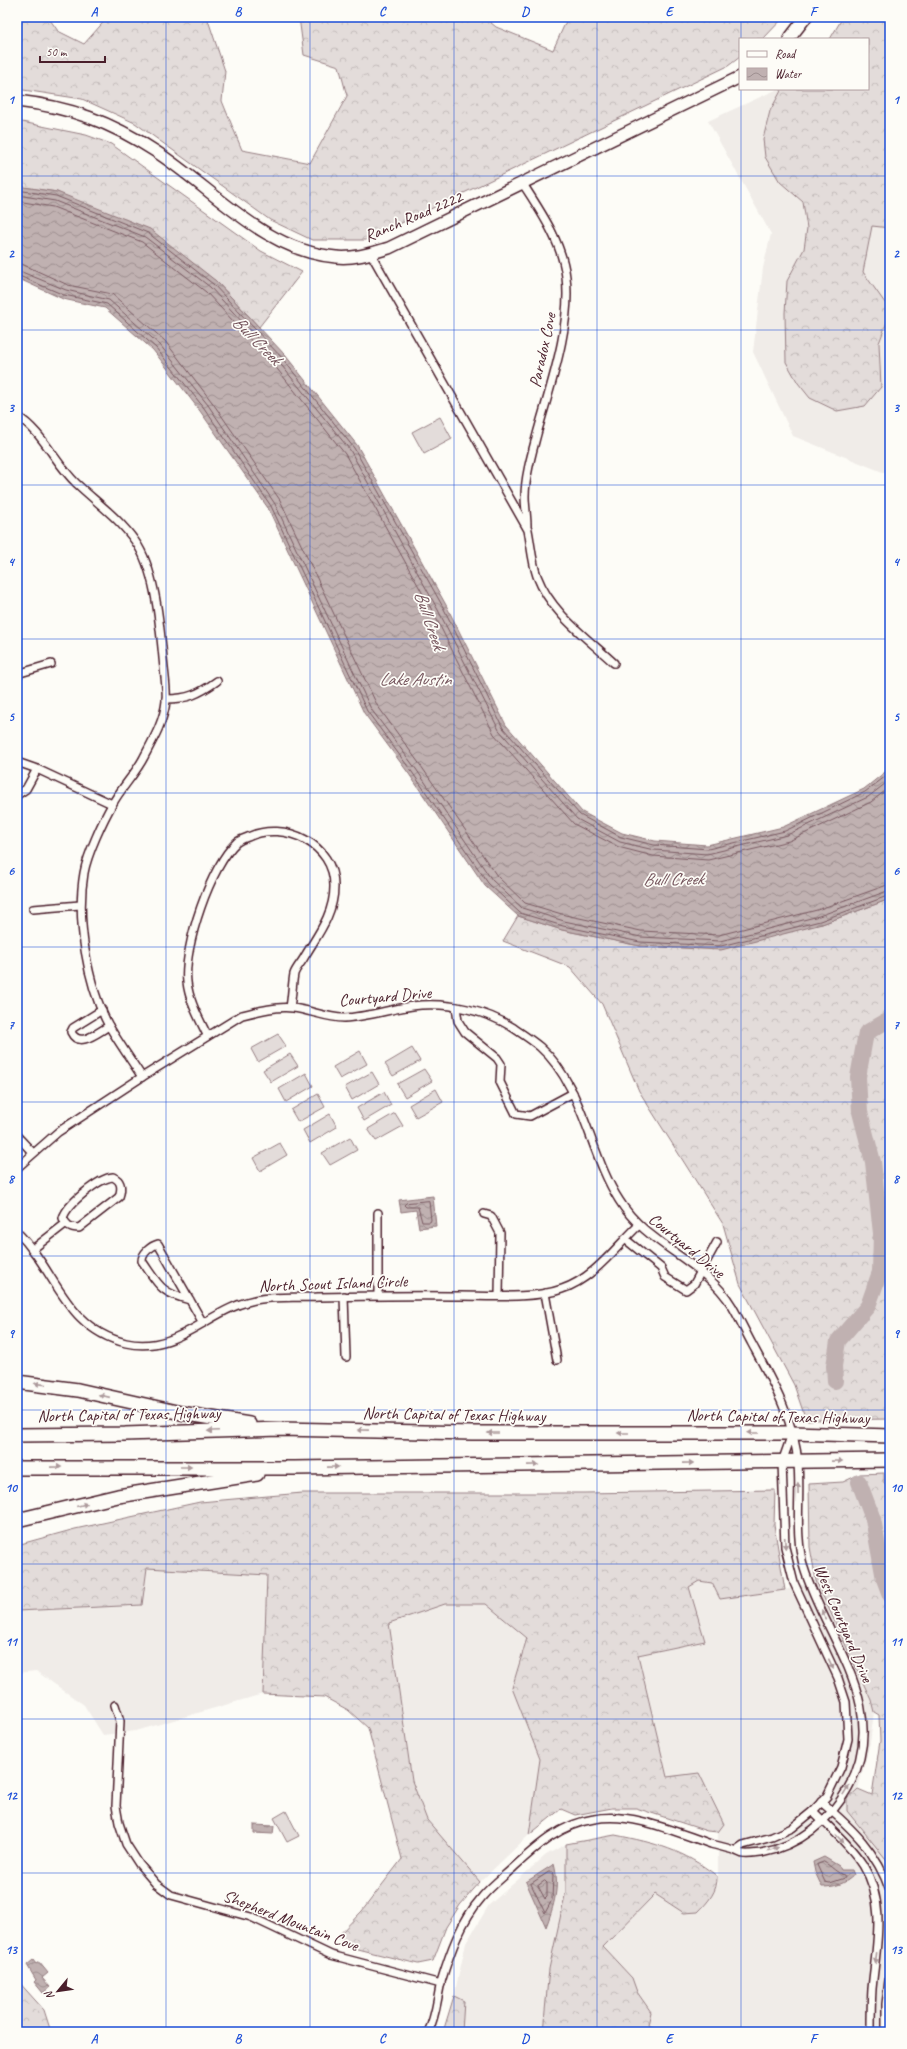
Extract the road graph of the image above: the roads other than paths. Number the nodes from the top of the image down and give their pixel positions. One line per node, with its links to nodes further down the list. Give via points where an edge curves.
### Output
1 (806, 17): 2 (main road)
2 (790, 38)
3 (739, 77): 5 (main road, Ranch Road 2222)
4 (17, 101): 6 (main road, Ranch Road 2222, via 71,110 111,125 156,151 273,238 305,252 337,258)
5 (523, 184): 6 (main road, Ranch Road 2222, via 389,248); 8 (street, Paradox Cove, via 549,225 560,250 566,276 563,335 531,456 525,495)
6 (371, 254): 8 (street)
7 (17, 416): 13 (street, via 29,424 74,481 122,525 146,559 161,641)
8 (528, 530): 9 (street, via 537,576 550,602 569,623)
9 (614, 663)
10 (51, 664): 11 (street)
11 (17, 674)
12 (217, 681): 13 (street, via 184,699)
13 (166, 699): 17 (street, via 164,714 144,759)
14 (17, 762): 15 (street)
15 (37, 769): 16 (street, via 26,789); 17 (street)
16 (17, 795)
17 (112, 804): 18 (street, via 84,871)
18 (80, 905): 19 (street); 22 (street, via 82,934)
19 (33, 909)
20 (290, 1007): 21 (street, Courtyard Drive, via 343,1018 422,1005); 24 (street, Courtyard Drive, via 242,1015); 24 (street, via 294,973 325,923 332,907 334,886 330,867 306,839 290,832 272,830 258,832 238,841 225,857 210,886 192,934 187,955 187,981 191,1002)
21 (456, 1007): 26 (street, Courtyard Drive, via 491,1016 541,1048 556,1065); 26 (street, via 458,1021 465,1032 501,1064 500,1082 516,1114 530,1116)
22 (102, 1010): 23 (street); 23 (street, via 73,1028 71,1032 74,1038 84,1040)
23 (110, 1026): 25 (street)
24 (207, 1035): 25 (street, Courtyard Drive)
25 (142, 1077): 28 (street, Courtyard Drive, via 58,1132)
26 (573, 1093): 33 (street, Courtyard Drive, via 604,1173 619,1202)
27 (17, 1136): 28 (street)
28 (33, 1153): 29 (street, Courtyard Drive)
29 (17, 1168)
30 (378, 1213): 40 (street)
31 (484, 1214): 42 (street, via 491,1216 500,1233)
32 (66, 1224): 32 (street, via 72,1228 79,1228 119,1197 121,1190 118,1179 103,1179 67,1208 63,1218); 37 (street)
33 (638, 1226): 35 (street, North Scout Island Circle); 38 (street, Courtyard Drive)
34 (17, 1232): 37 (street, North Scout Island Circle)
35 (625, 1239): 38 (street, via 661,1268 665,1277 686,1290 694,1284); 39 (street, North Scout Island Circle, via 598,1267 582,1279 561,1290)
36 (717, 1242): 38 (street)
37 (33, 1249): 44 (street, North Scout Island Circle, via 68,1306 109,1337 145,1346 158,1345 171,1341)
38 (700, 1271): 49 (street, Courtyard Drive, via 730,1302 771,1380)
39 (545, 1293): 42 (street, North Scout Island Circle); 46 (street)
40 (378, 1295): 41 (street, North Scout Island Circle); 42 (street, North Scout Island Circle)
41 (344, 1296): 44 (street, North Scout Island Circle, via 261,1299 246,1303); 45 (street)
42 (499, 1296)
43 (190, 1300): 43 (street, via 162,1290 142,1261 145,1252 153,1245 158,1244); 44 (street)
44 (204, 1323)
45 (346, 1357)
46 (557, 1360)
47 (17, 1382): 48 (highway, one-way to 47, via 181,1413 47,1385)
48 (280, 1429): 49 (highway, North Capital of Texas Highway, one-way to 48, via 480,1433); 50 (highway, North Capital of Texas Highway, one-way to 50, via 125,1434)
49 (792, 1433): 51 (highway, North Capital of Texas Highway); 53 (street, West Courtyard Drive); 54 (street, West Courtyard Drive)
50 (17, 1434)
51 (890, 1436)
52 (890, 1460): 54 (highway, one-way to 52)
53 (782, 1462): 54 (highway); 56 (highway, one-way to 53); 59 (street, West Courtyard Drive, one-way to 59, via 788,1564 794,1583)
54 (798, 1462): 58 (street, West Courtyard Drive, one-way to 54, via 803,1564 799,1534)
55 (17, 1468): 56 (highway, one-way to 56)
56 (294, 1468): 57 (highway, one-way to 56, via 118,1496)
57 (17, 1520)
58 (851, 1672): 59 (street); 62 (street, West Courtyard Drive, one-way to 58, via 848,1788 861,1747 863,1724 860,1700)
59 (838, 1678): 61 (street, West Courtyard Drive, via 846,1702 848,1738 841,1767 827,1796)
60 (114, 1705): 68 (street, Shepherd Mountain Cove, via 120,1721 116,1806 118,1823 126,1844 156,1884 171,1895 251,1917 331,1955)
61 (821, 1802): 62 (street); 63 (street, West Courtyard Drive)
62 (831, 1810): 64 (street, West Courtyard Drive); 66 (street, via 868,1847)
63 (813, 1811): 64 (street); 65 (street, West Courtyard Drive, via 792,1828 743,1845)
64 (823, 1821): 65 (street, West Courtyard Drive, one-way to 64, via 745,1854 772,1850 796,1841); 70 (street, one-way to 70, via 863,1865 872,1883 878,1905 879,1930 872,1989)
65 (736, 1850): 68 (street, West Courtyard Drive, via 627,1819 589,1819 561,1830 535,1848 483,1895 469,1913 457,1936)
66 (890, 1891)
67 (890, 1972): 71 (street)
68 (441, 1984): 69 (street, West Courtyard Drive)
69 (428, 2032)
70 (871, 2032)
71 (886, 2032)

